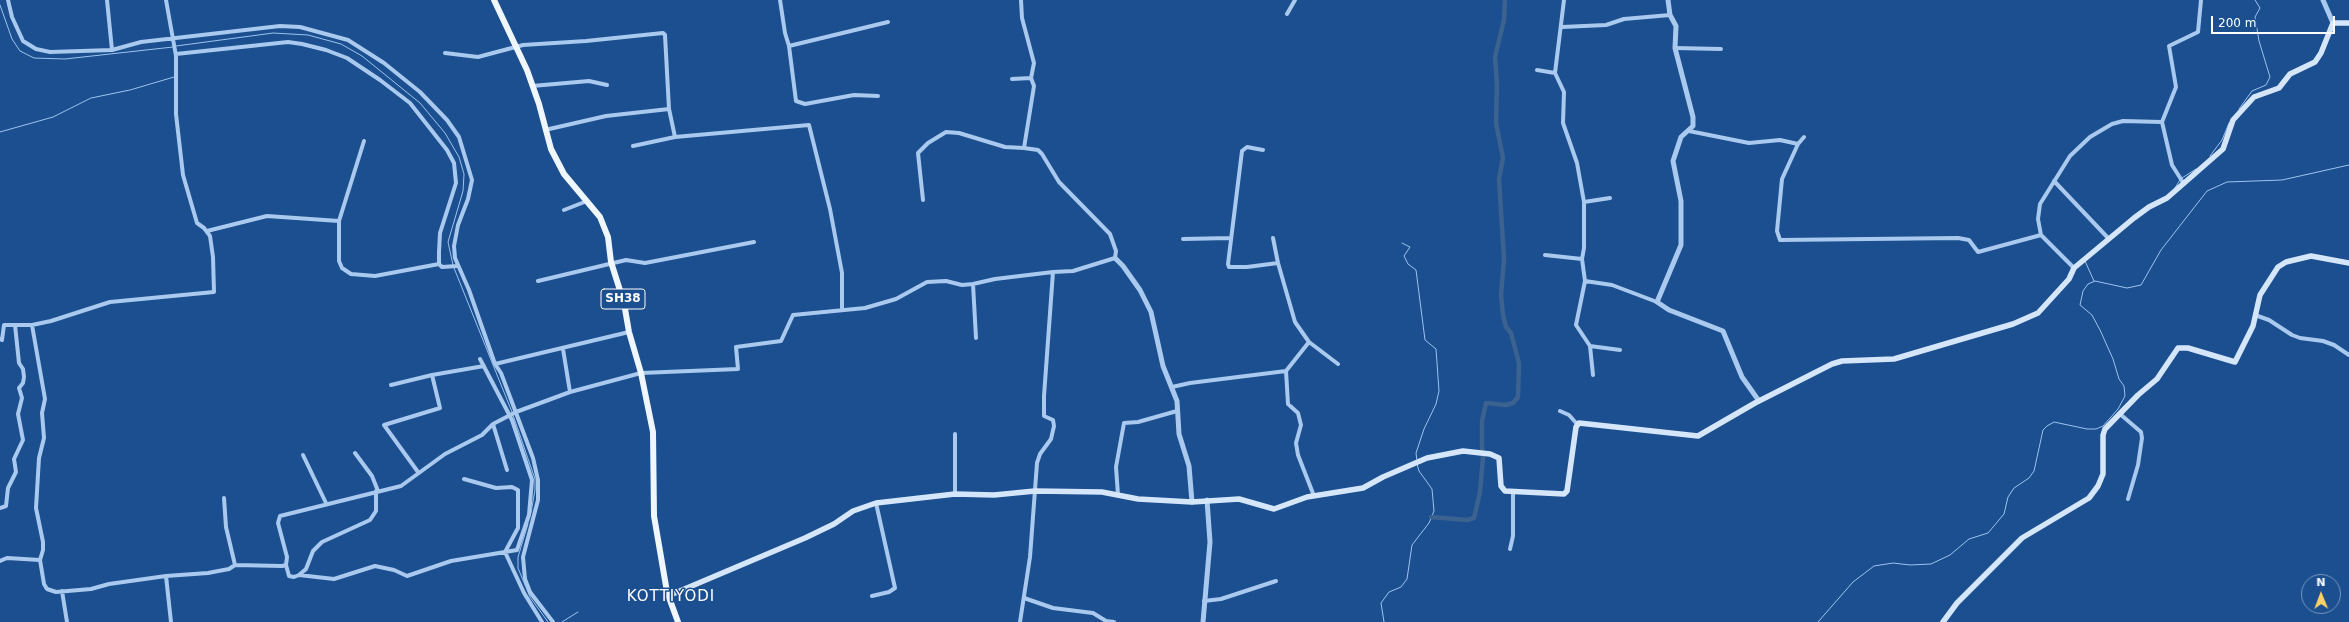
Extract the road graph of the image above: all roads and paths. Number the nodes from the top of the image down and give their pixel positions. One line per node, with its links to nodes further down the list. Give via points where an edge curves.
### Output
1 (8, 0): 23 (street, via 12,17 23,41 36,49 50,52)
2 (107, 0): 23 (street)
3 (166, 0): 18 (street)
4 (494, 0): 20 (main road, SH38)
5 (780, 0): 19 (street)
6 (1021, 0): 28 (street, via 1022,18 1034,63)
7 (1295, 0): 12 (street)
8 (1564, 0): 17 (street)
9 (1668, 0): 13 (street)
10 (2201, 0): 34 (street, via 2198,32 2169,46 2176,87)
11 (2324, 0): 15 (street)
12 (1287, 14)
13 (1670, 15): 17 (street, via 1624,19 1606,25); 21 (street, via 1676,26)
14 (888, 22): 19 (street)
15 (2333, 23): 16 (main road); 45 (main road, via 2315,62 2290,74 2279,88 2254,97 2233,120 2223,149)
16 (2349, 23)
17 (1562, 27): 27 (street)
18 (174, 41): 23 (street, via 141,42); 25 (street); 66 (street, via 280,26 300,27 348,40 384,63 420,92 447,120 459,137 472,180 454,246)
19 (789, 46): 32 (street, via 796,101 805,104 854,95)
20 (517, 48): 24 (street, via 478,57); 31 (main road, SH38); 33 (street, via 522,45 663,33)
21 (1675, 48): 22 (street); 36 (street, via 1693,117 1693,126)
22 (1720, 49)
23 (112, 50)
24 (445, 53)
25 (176, 54): 52 (street, via 176,114 183,175 197,223); 65 (street, via 288,42 302,44 347,58 410,103 447,150 454,163 456,183 440,233)
26 (1537, 70): 27 (street)
27 (1555, 73): 49 (street, via 1564,92 1563,124 1577,163)
28 (1031, 78): 29 (street); 42 (street, via 1034,86)
29 (1012, 79)
30 (607, 85): 31 (street, via 589,81)
31 (532, 86): 35 (main road, SH38)
32 (878, 96)
33 (669, 109): 35 (street, via 606,116); 37 (street)
34 (2162, 122): 44 (street, via 2122,121 2112,124 2090,138 2070,156); 45 (street, via 2172,165)
35 (545, 130): 48 (main road, SH38, via 550,149 564,174)
36 (1689, 131): 40 (street, via 1749,143 1780,140); 72 (street, via 1678,142 1673,161 1680,201 1681,245)
37 (675, 137): 41 (street); 73 (street, via 809,125 830,209 839,259)
38 (1804, 137): 40 (street)
39 (364, 141): 51 (street)
40 (1798, 144): 53 (street, via 1782,179 1777,231 1780,240 1958,238 1969,240 1978,252)
41 (633, 146)
42 (1024, 148): 47 (street, via 1005,147 959,133 946,132 928,142 918,153); 60 (street, via 1038,150 1042,154 1059,182 1110,234 1116,251)
43 (1263, 150): 54 (street, via 1247,147 1242,152)
44 (2054, 181): 53 (street, via 2040,204 2038,219); 57 (street)
45 (2184, 184): 57 (main road, via 2167,198 2134,218)
46 (1610, 198): 49 (street)
47 (923, 200)
48 (587, 201): 50 (street); 62 (main road, SH38, via 600,217 608,237)
49 (1584, 202): 61 (street)
50 (564, 210)
51 (339, 220): 52 (street, via 268,216); 65 (street, via 339,261 342,268 351,274 375,276)
52 (207, 231): 76 (street, via 213,257 214,292 110,302)
53 (2041, 235): 67 (street)
54 (1230, 238): 56 (street); 63 (street, via 1228,267)
55 (1273, 238): 63 (street)
56 (1183, 239)
57 (2109, 239): 67 (main road)
58 (754, 242): 62 (street, via 645,263 626,260)
59 (1545, 255): 61 (street)
60 (1115, 258): 68 (street, via 1073,272); 94 (street, via 1140,290 1151,312 1164,366)
61 (1582, 259): 69 (street)
62 (611, 263): 70 (street); 77 (main road, SH38, via 624,303)
63 (1278, 263): 80 (street, via 1295,322)
64 (2349, 263): 74 (main road, via 2311,256 2283,264 2278,267 2260,295)
65 (439, 264): 66 (street, via 446,267)
66 (456, 266): 86 (street, via 482,323)
67 (2074, 268): 96 (main road, via 2069,279 2038,313 2013,324 1894,359 1842,361 1832,364)
68 (1053, 272): 71 (street); 111 (street, via 1044,416 1053,420 1054,426 1051,439 1037,463)
69 (1585, 280): 72 (street, via 1612,285); 81 (street, via 1576,324)
70 (538, 281)
71 (973, 284): 73 (street, via 927,282 896,299 865,308); 78 (street)
72 (1657, 302): 96 (street, via 1669,310 1723,331 1742,377)
73 (842, 308): 90 (street, via 793,315 781,341 736,347 738,369)
74 (2256, 315): 84 (street, via 2292,335 2323,341); 100 (main road, via 2237,360 2230,362 2184,347 2178,348 2157,379)
75 (15, 325): 76 (street); 79 (street, via 4,326 2,340); 122 (street, via 18,363 23,369 24,377 19,388 22,398 18,414 23,440 14,459 16,472 8,488 6,506)
76 (32, 325): 126 (street, via 45,399 42,413 44,438 36,488 37,524 43,542)
77 (629, 332): 82 (street); 90 (main road, SH38)
78 (976, 338)
79 (0, 339)
80 (1309, 342): 87 (street); 89 (street)
81 (1590, 346): 83 (street); 92 (street)
82 (563, 349): 86 (street); 95 (street)
83 (1620, 350)
84 (2349, 355)
85 (480, 359): 88 (street)
86 (495, 364): 99 (street)
87 (1338, 364)
88 (484, 366): 91 (street); 101 (street)
89 (1286, 371): 94 (street); 115 (street, via 1288,404 1298,413 1301,425 1296,442 1298,455)
90 (641, 373): 95 (street); 133 (main road, SH38, via 653,438 654,516)
91 (432, 375): 93 (street); 108 (street, via 440,408 384,425)
92 (1593, 375)
93 (391, 385)
94 (1172, 387): 97 (street, via 1177,401)
95 (570, 392): 99 (street)
96 (1759, 401): 103 (main road, via 1698,436)
97 (1177, 411): 114 (street, via 1138,422 1124,423 1116,466); 119 (street, via 1179,434 1189,466)
98 (1560, 411): 103 (street, via 1569,415)
99 (516, 412): 101 (street); 140 (street, via 538,480 538,500 523,557 526,579 530,592)
100 (2120, 414): 117 (street, via 2141,432 2142,438 2138,465); 145 (main road, via 2105,429 2103,474 2098,486 2088,498 2022,538 1957,603)
101 (510, 416): 102 (street); 124 (street, via 530,470 531,498 517,550)
102 (493, 424): 107 (street); 108 (street, via 482,435 445,454)
103 (1577, 424): 112 (main road, via 1564,494)
104 (955, 434): 113 (street)
105 (355, 453): 110 (street, via 372,476)
106 (303, 456): 120 (street)
107 (508, 470)
108 (418, 472): 110 (street, via 401,486)
109 (464, 479): 124 (street, via 496,488 512,487 518,490 518,528)
110 (377, 491): 120 (street); 129 (street, via 376,511 370,520 322,542 313,551 306,569)
111 (1035, 491): 113 (main road); 114 (main road, via 1102,492); 135 (street)
112 (1513, 493): 115 (main road, via 1502,489 1501,461 1496,456 1463,451 1417,462 1363,488); 123 (street, via 1513,536)
113 (955, 494): 121 (main road)
114 (1118, 495): 119 (main road, via 1138,499)
115 (1314, 496): 118 (main road, via 1274,509 1239,499)
116 (224, 498): 127 (street, via 226,528)
117 (2128, 499)
118 (1207, 500): 119 (main road); 136 (street, via 1210,542)
119 (1192, 502)
120 (326, 503): 128 (street, via 290,512 278,518 287,557)
121 (876, 503): 133 (main road, via 853,511 834,524 805,538); 134 (street, via 895,588)
122 (0, 508)
123 (1510, 549)
124 (505, 552): 129 (street, via 451,561 407,576 375,566 334,579); 139 (street, via 524,593)
125 (0, 560): 126 (street)
126 (40, 560): 132 (street, via 47,589)
127 (235, 565): 128 (street); 130 (street, via 213,572)
128 (286, 565): 129 (street, via 289,576)
129 (299, 575)
130 (166, 576): 132 (street, via 91,589); 138 (street)
131 (1276, 581): 136 (street, via 1221,599)
132 (62, 591): 137 (street)
133 (668, 596): 141 (main road, SH38)
134 (872, 596)
135 (1024, 598): 142 (street); 143 (street, via 1053,608 1093,613 1106,621)
136 (1204, 601): 144 (street)
137 (67, 622)
138 (171, 622)
139 (542, 622)
140 (553, 622)
141 (678, 622)
142 (1020, 622)
143 (1114, 622)
144 (1203, 622)
145 (1943, 622)

